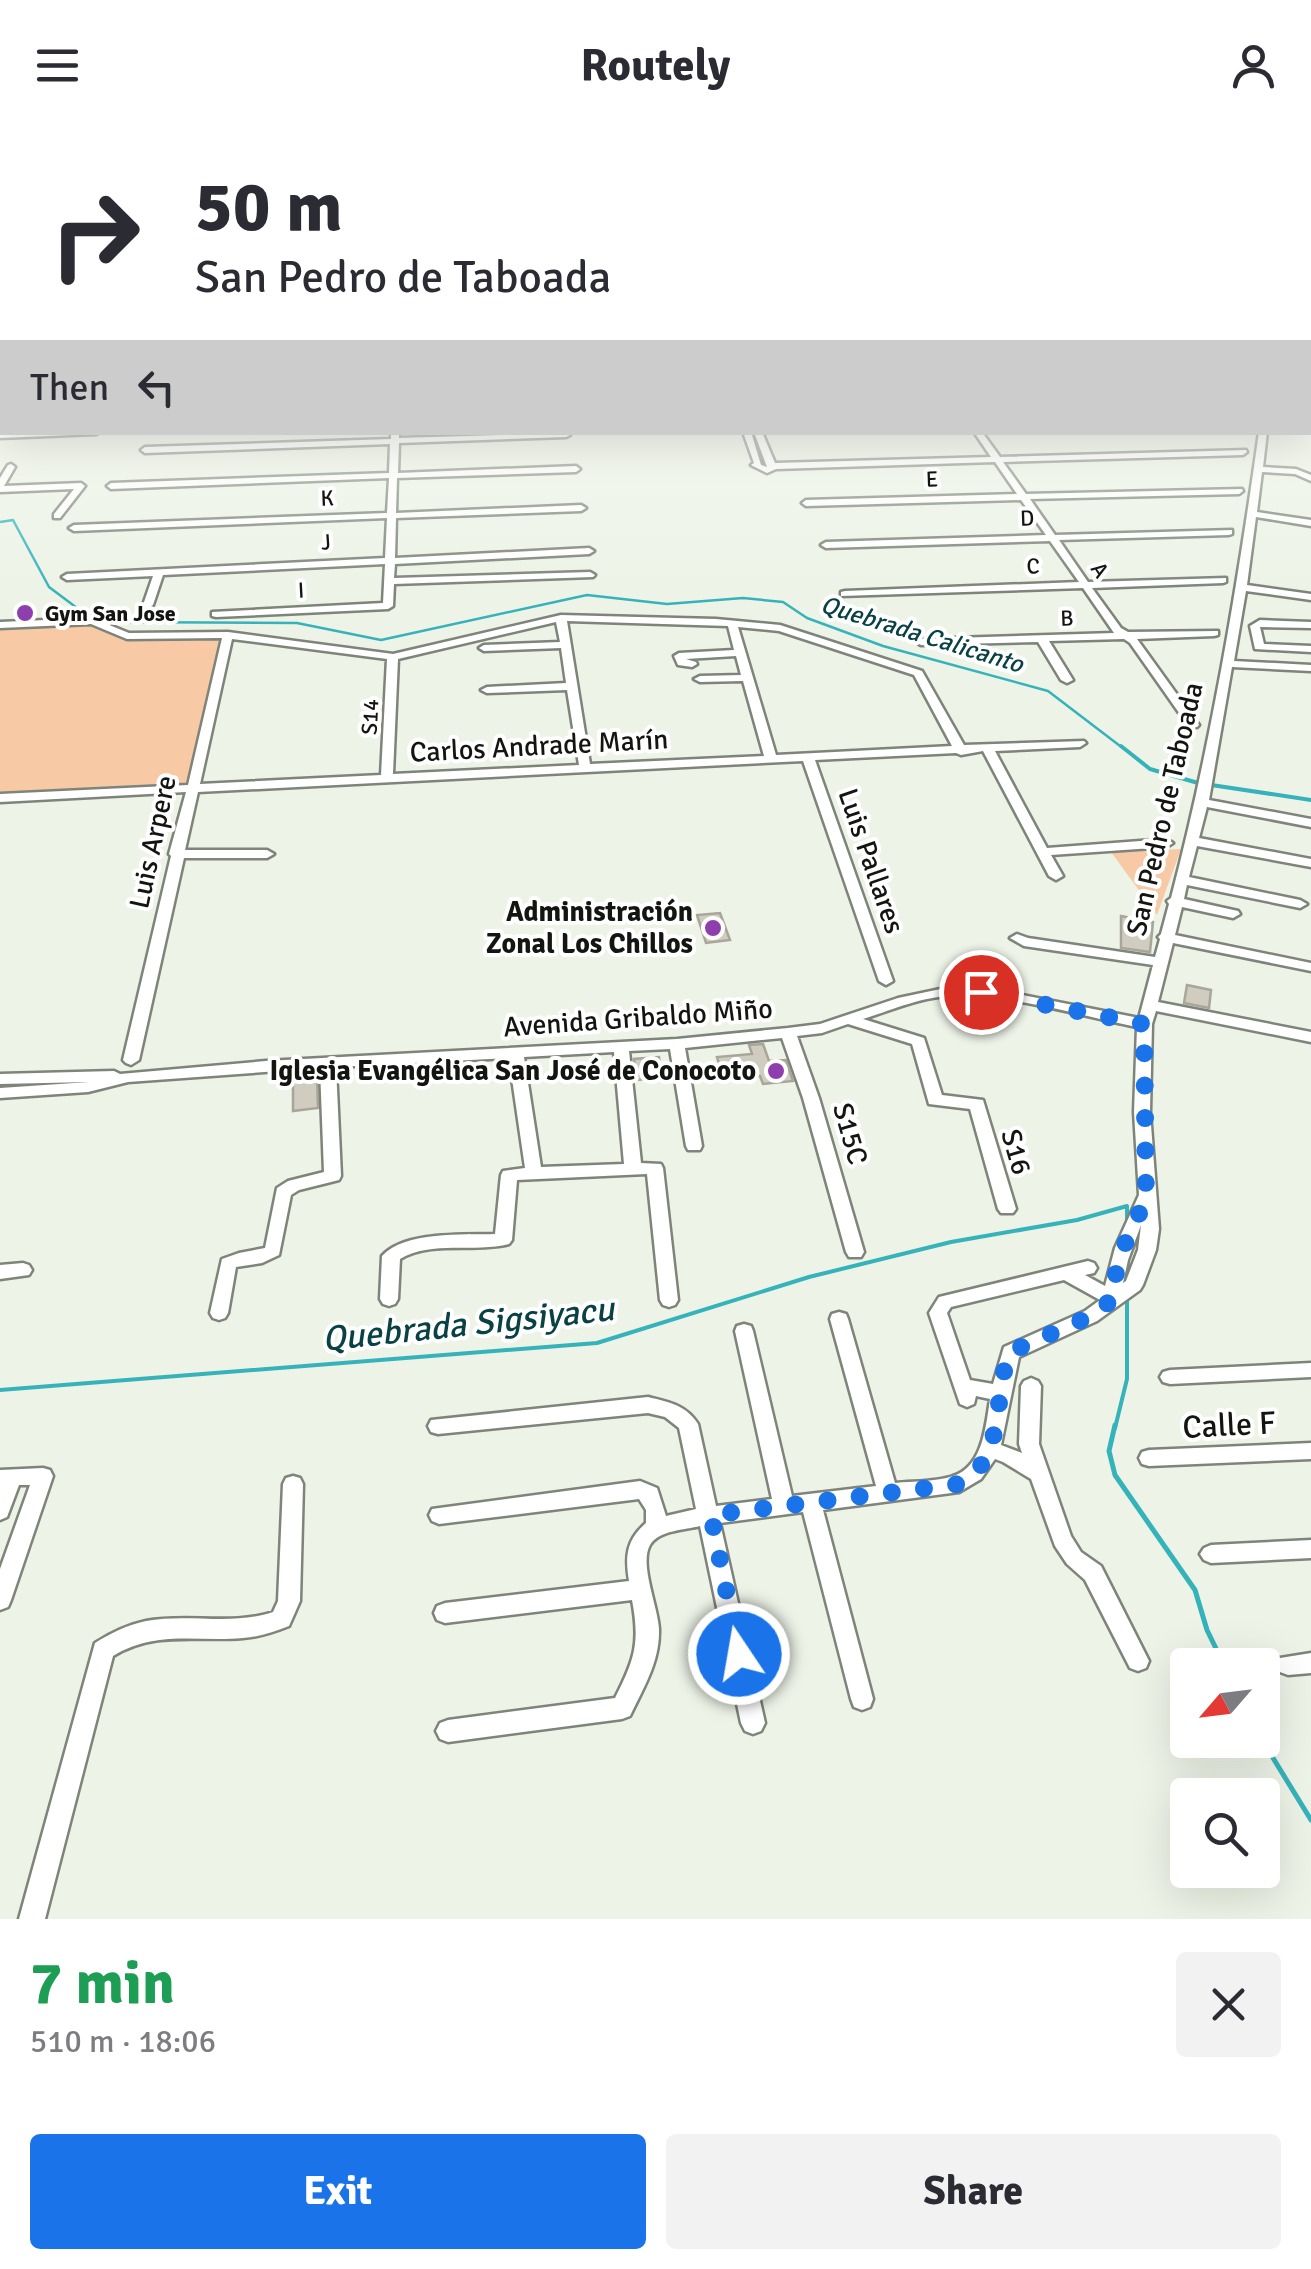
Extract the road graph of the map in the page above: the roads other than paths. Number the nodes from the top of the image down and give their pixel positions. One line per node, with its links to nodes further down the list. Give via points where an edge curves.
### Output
1 (566, 435): 6 (street)
2 (748, 435): 10 (street, via 754,466)
3 (759, 435): 10 (street)
4 (980, 435): 9 (street, A)
5 (1262, 435): 13 (street, San Pedro de Taboada)
6 (396, 437): 7 (street); 14 (street)
7 (145, 450)
8 (1243, 452): 9 (street)
9 (996, 459): 10 (street); 19 (street, A)
10 (772, 465)
11 (10, 467): 17 (street)
12 (576, 469): 14 (street)
13 (1258, 470): 15 (street); 22 (street, San Pedro de Taboada)
14 (395, 476): 16 (street); 23 (street)
15 (1311, 478)
16 (111, 486)
17 (0, 487): 24 (street, via 81,486)
18 (1239, 491): 19 (street, E)
19 (1023, 496): 20 (street, E); 28 (street, A)
20 (806, 504)
21 (581, 508): 23 (street, K)
22 (1253, 514): 25 (street); 38 (street, San Pedro de Taboada)
23 (392, 515): 26 (street, K); 31 (street)
24 (57, 516)
25 (1311, 523)
26 (74, 528)
27 (1229, 532): 28 (street, D)
28 (1053, 538): 29 (street, D); 37 (street, A)
29 (826, 545)
30 (588, 550): 31 (street, J)
31 (390, 558): 32 (street, J); 36 (street)
32 (159, 572): 34 (street, J); 41 (street)
33 (590, 575): 36 (street)
34 (67, 577)
35 (1223, 580): 37 (street, C)
36 (389, 582): 42 (street, I, via 388,606)
37 (1085, 584): 39 (street, C); 49 (street, A)
38 (1242, 587): 40 (street); 58 (street, San Pedro de Taboada)
39 (845, 594)
40 (1311, 597)
41 (148, 605)
42 (216, 614)
43 (561, 618): 44 (street); 52 (street); 56 (street)
44 (732, 623): 55 (street); 68 (street, via 780,628 918,673)
45 (0, 625): 48 (street, via 92,622 148,638)
46 (1311, 626): 54 (street, via 1255,626 1260,647)
47 (1214, 633): 49 (street, B)
48 (228, 635): 56 (street); 73 (street, Luis Arpere)
49 (1126, 635): 50 (street, B); 65 (street, A)
50 (1042, 638): 51 (street, B); 62 (street)
51 (921, 642)
52 (565, 645): 53 (street); 63 (street)
53 (484, 648)
54 (1311, 649)
55 (740, 653): 57 (street, via 679,656); 60 (street)
56 (393, 656): 72 (street, S14)
57 (692, 664)
58 (1228, 664): 59 (street); 75 (street, San Pedro de Taboada)
59 (1311, 668)
60 (748, 678): 61 (street); 70 (street, via 750,706)
61 (700, 680)
62 (1067, 680)
63 (571, 686): 64 (street); 71 (street)
64 (487, 690)
65 (1193, 725)
66 (1080, 744): 67 (street, Carlos Andrade Marín)
67 (988, 749): 68 (street, Carlos Andrade Marín); 79 (street)
68 (961, 750): 69 (street, Carlos Andrade Marín)
69 (808, 757): 70 (street, Carlos Andrade Marín); 92 (street, Luis Pallares)
70 (770, 759): 71 (street, Carlos Andrade Marín)
71 (584, 768): 72 (street, Carlos Andrade Marín)
72 (387, 779): 73 (street, Carlos Andrade Marín)
73 (190, 788): 74 (street, Carlos Andrade Marín); 80 (street, Luis Arpere)
74 (0, 798)
75 (1202, 802): 76 (street); 77 (street, San Pedro de Taboada)
76 (1311, 823)
77 (1192, 840): 82 (street); 84 (street, San Pedro de Taboada)
78 (1167, 843): 79 (street)
79 (1044, 852): 83 (street)
80 (176, 854): 81 (street); 102 (street, Luis Arpere)
81 (267, 854)
82 (1311, 862)
83 (1056, 876)
84 (1182, 880): 85 (street, San Pedro de Taboada); 86 (street)
85 (1174, 901): 87 (street); 88 (street, San Pedro de Taboada)
86 (1300, 904)
87 (1233, 914)
88 (1166, 937): 90 (street, San Pedro de Taboada); 91 (street)
89 (1017, 938): 90 (street)
90 (1161, 962): 93 (street, San Pedro de Taboada)
91 (1311, 968)
92 (886, 981)
93 (1150, 1005): 95 (street, San Pedro de Taboada); 97 (street)
94 (850, 1020): 95 (street, Avenida Gribaldo Miño, via 926,995 965,990); 96 (street, Avenida Gribaldo Miño); 108 (street, S16, via 920,1042 935,1100 976,1104)
95 (1144, 1024): 115 (street, San Pedro de Taboada, via 1150,1229 1134,1284)
96 (788, 1033): 98 (street, Avenida Gribaldo Miño); 109 (street, S15C)
97 (1311, 1037)
98 (678, 1044): 99 (street, Avenida Gribaldo Miño); 105 (street)
99 (621, 1047): 100 (street, Avenida Gribaldo Miño); 106 (street)
100 (516, 1052): 101 (street, Avenida Gribaldo Miño); 107 (street)
101 (328, 1063): 102 (street, Avenida Gribaldo Miño); 117 (street, via 332,1176 282,1192 273,1252 228,1264)
102 (130, 1069): 103 (street, Avenida Gribaldo Miño); 104 (street, Avenida Gribaldo Miño, via 88,1087)
103 (0, 1079)
104 (0, 1093)
105 (694, 1146)
106 (633, 1169): 107 (street); 116 (street, via 654,1168)
107 (534, 1173): 114 (street, via 510,1174 503,1240 394,1252)
108 (1007, 1209)
109 (855, 1252)
110 (1088, 1268): 113 (street)
111 (23, 1270): 112 (street)
112 (0, 1272)
113 (1064, 1272): 115 (street); 123 (street, via 939,1306 965,1392)
114 (389, 1299)
115 (1113, 1299): 123 (street, San Pedro de Taboada, via 1091,1316 1010,1352)
116 (669, 1300)
117 (219, 1314)
118 (839, 1318): 131 (street)
119 (744, 1331): 133 (street)
120 (1311, 1370): 121 (street)
121 (1170, 1377)
122 (1031, 1386): 128 (street, via 1029,1444)
123 (1000, 1393): 125 (street, San Pedro de Taboada)
124 (438, 1426): 136 (street, via 648,1405 670,1410 688,1424)
125 (990, 1450): 128 (street); 131 (street, via 975,1476 959,1484)
126 (1311, 1451): 127 (street, Calle F)
127 (1149, 1458)
128 (1036, 1472): 143 (street, via 1062,1540 1092,1573)
129 (6, 1478): 134 (street); 141 (street, via 42,1476)
130 (293, 1484): 147 (street, via 289,1601 281,1619 259,1626 135,1632 103,1650)
131 (888, 1492): 132 (street)
132 (810, 1502): 133 (street); 144 (street)
133 (784, 1506): 136 (street)
134 (0, 1511)
135 (439, 1515): 137 (street, via 640,1490 650,1494)
136 (711, 1515): 137 (street); 145 (street)
137 (656, 1527): 140 (street, via 642,1540 636,1560)
138 (1311, 1549): 139 (street)
139 (1211, 1554)
140 (641, 1589): 142 (street); 146 (street, via 648,1628 644,1666 622,1708)
141 (0, 1600)
142 (445, 1613)
143 (1138, 1662)
144 (862, 1699)
145 (754, 1724)
146 (448, 1731)
147 (32, 1919)

